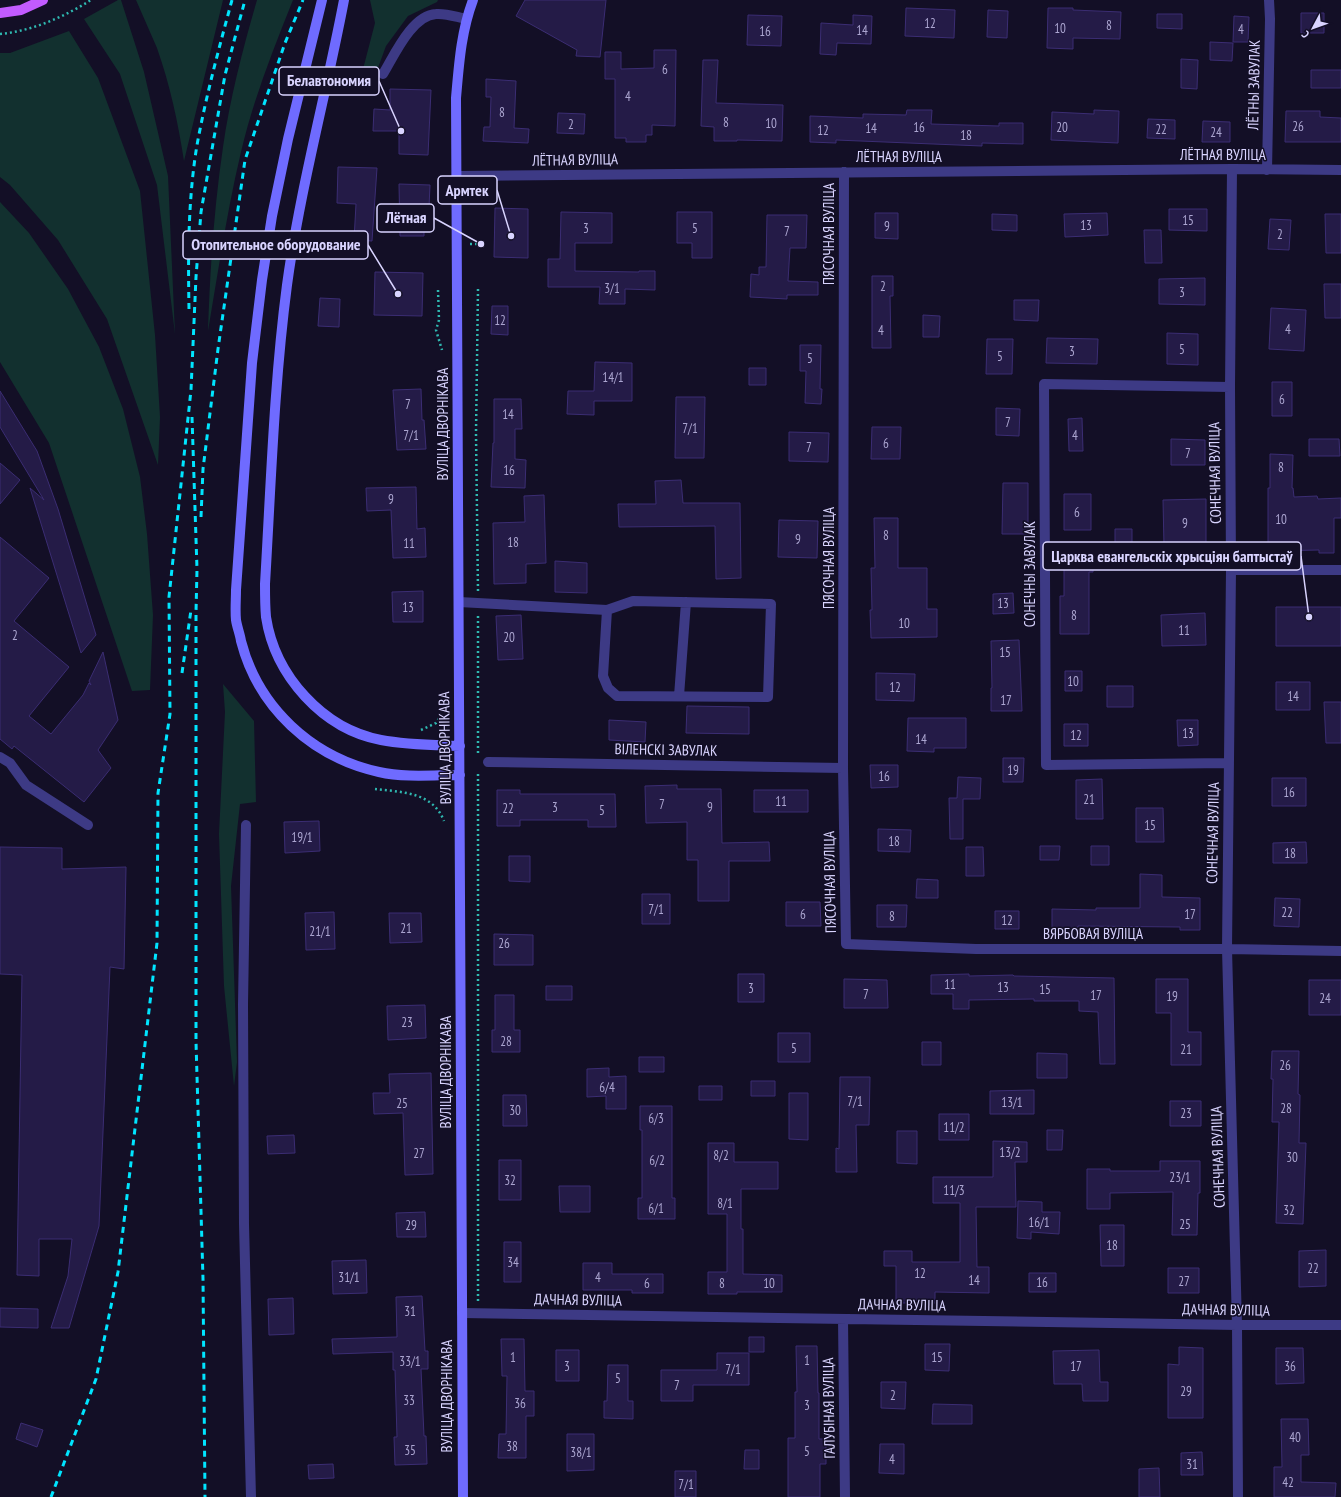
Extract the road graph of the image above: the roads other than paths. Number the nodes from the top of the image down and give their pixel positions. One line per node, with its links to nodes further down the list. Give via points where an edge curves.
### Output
1 (43, 0): 6 (main road, via 20,10)
2 (322, 0): 26 (main road, via 288,139 262,280 251,379 236,621 244,652 255,679 292,727 318,748 346,762 379,772 405,775)
3 (344, 0): 21 (main road, via 312,146 288,284 278,367 265,584 266,617 273,643 287,673 326,717 349,730 380,740 404,744)
4 (473, 0): 7 (main road, ВУЛІЦА ДВОРНІКАВА)
5 (1269, 0): 10 (street, ЛЁТНЫ ЗАВУЛАК)
6 (0, 13)
7 (466, 19): 8 (street, via 444,14 424,17 406,36); 13 (main road, ВУЛІЦА ДВОРНІКАВА, via 456,98)
8 (383, 74)
9 (1232, 169): 10 (street, ЛЁТНАЯ ВУЛІЦА); 12 (street, ЛЁТНАЯ ВУЛІЦА); 14 (street, СОНЕЧНАЯ ВУЛІЦА)
10 (1267, 170): 11 (street, ЛЁТНАЯ ВУЛІЦА)
11 (1341, 170)
12 (844, 172): 13 (street, ЛЁТНАЯ ВУЛІЦА); 25 (street, ПЯСОЧНАЯ ВУЛІЦА)
13 (457, 176): 17 (main road, ВУЛІЦА ДВОРНІКАВА)
14 (1230, 387): 15 (street, СОНЕЧНАЯ ВУЛІЦА); 24 (street, СОНЕЧНЫ ЗАВУЛАК, via 1044,384 1046,765)
15 (1231, 570): 16 (street); 24 (street, СОНЕЧНАЯ ВУЛІЦА)
16 (1341, 570)
17 (459, 602): 19 (street); 21 (main road, ВУЛІЦА ДВОРНІКАВА)
18 (686, 602): 19 (street, via 633,601); 20 (street); 20 (street, via 771,604 768,697)
19 (607, 610): 20 (street, via 603,676 608,688 617,696)
20 (678, 696)
21 (460, 746): 26 (main road, ВУЛІЦА ДВОРНІКАВА)
22 (0, 756): 27 (street, via 10,763 26,785)
23 (488, 762): 25 (street, ВІЛЕНСКІ ЗАВУЛАК)
24 (1229, 763): 30 (street, СОНЕЧНАЯ ВУЛІЦА)
25 (843, 768): 29 (street, ПЯСОЧНАЯ ВУЛІЦА)
26 (460, 775): 32 (main road, ВУЛІЦА ДВОРНІКАВА)
27 (88, 825)
28 (246, 825): 36 (street, via 243,1004 244,1217)
29 (846, 944): 30 (street, ВЯРБОВАЯ ВУЛІЦА, via 976,950)
30 (1227, 949): 31 (street, ВЯРБОВАЯ ВУЛІЦА); 34 (street, СОНЕЧНАЯ ВУЛІЦА)
31 (1341, 951)
32 (462, 1313): 33 (street, ДАЧНАЯ ВУЛІЦА); 37 (main road, ВУЛІЦА ДВОРНІКАВА)
33 (843, 1319): 34 (street, ДАЧНАЯ ВУЛІЦА); 38 (street, ГАЛУБІНАЯ ВУЛІЦА)
34 (1237, 1325): 35 (street, ДАЧНАЯ ВУЛІЦА); 39 (street, СОНЕЧНАЯ ВУЛІЦА)
35 (1341, 1325)
36 (251, 1497)
37 (463, 1497)
38 (845, 1497)
39 (1238, 1497)

